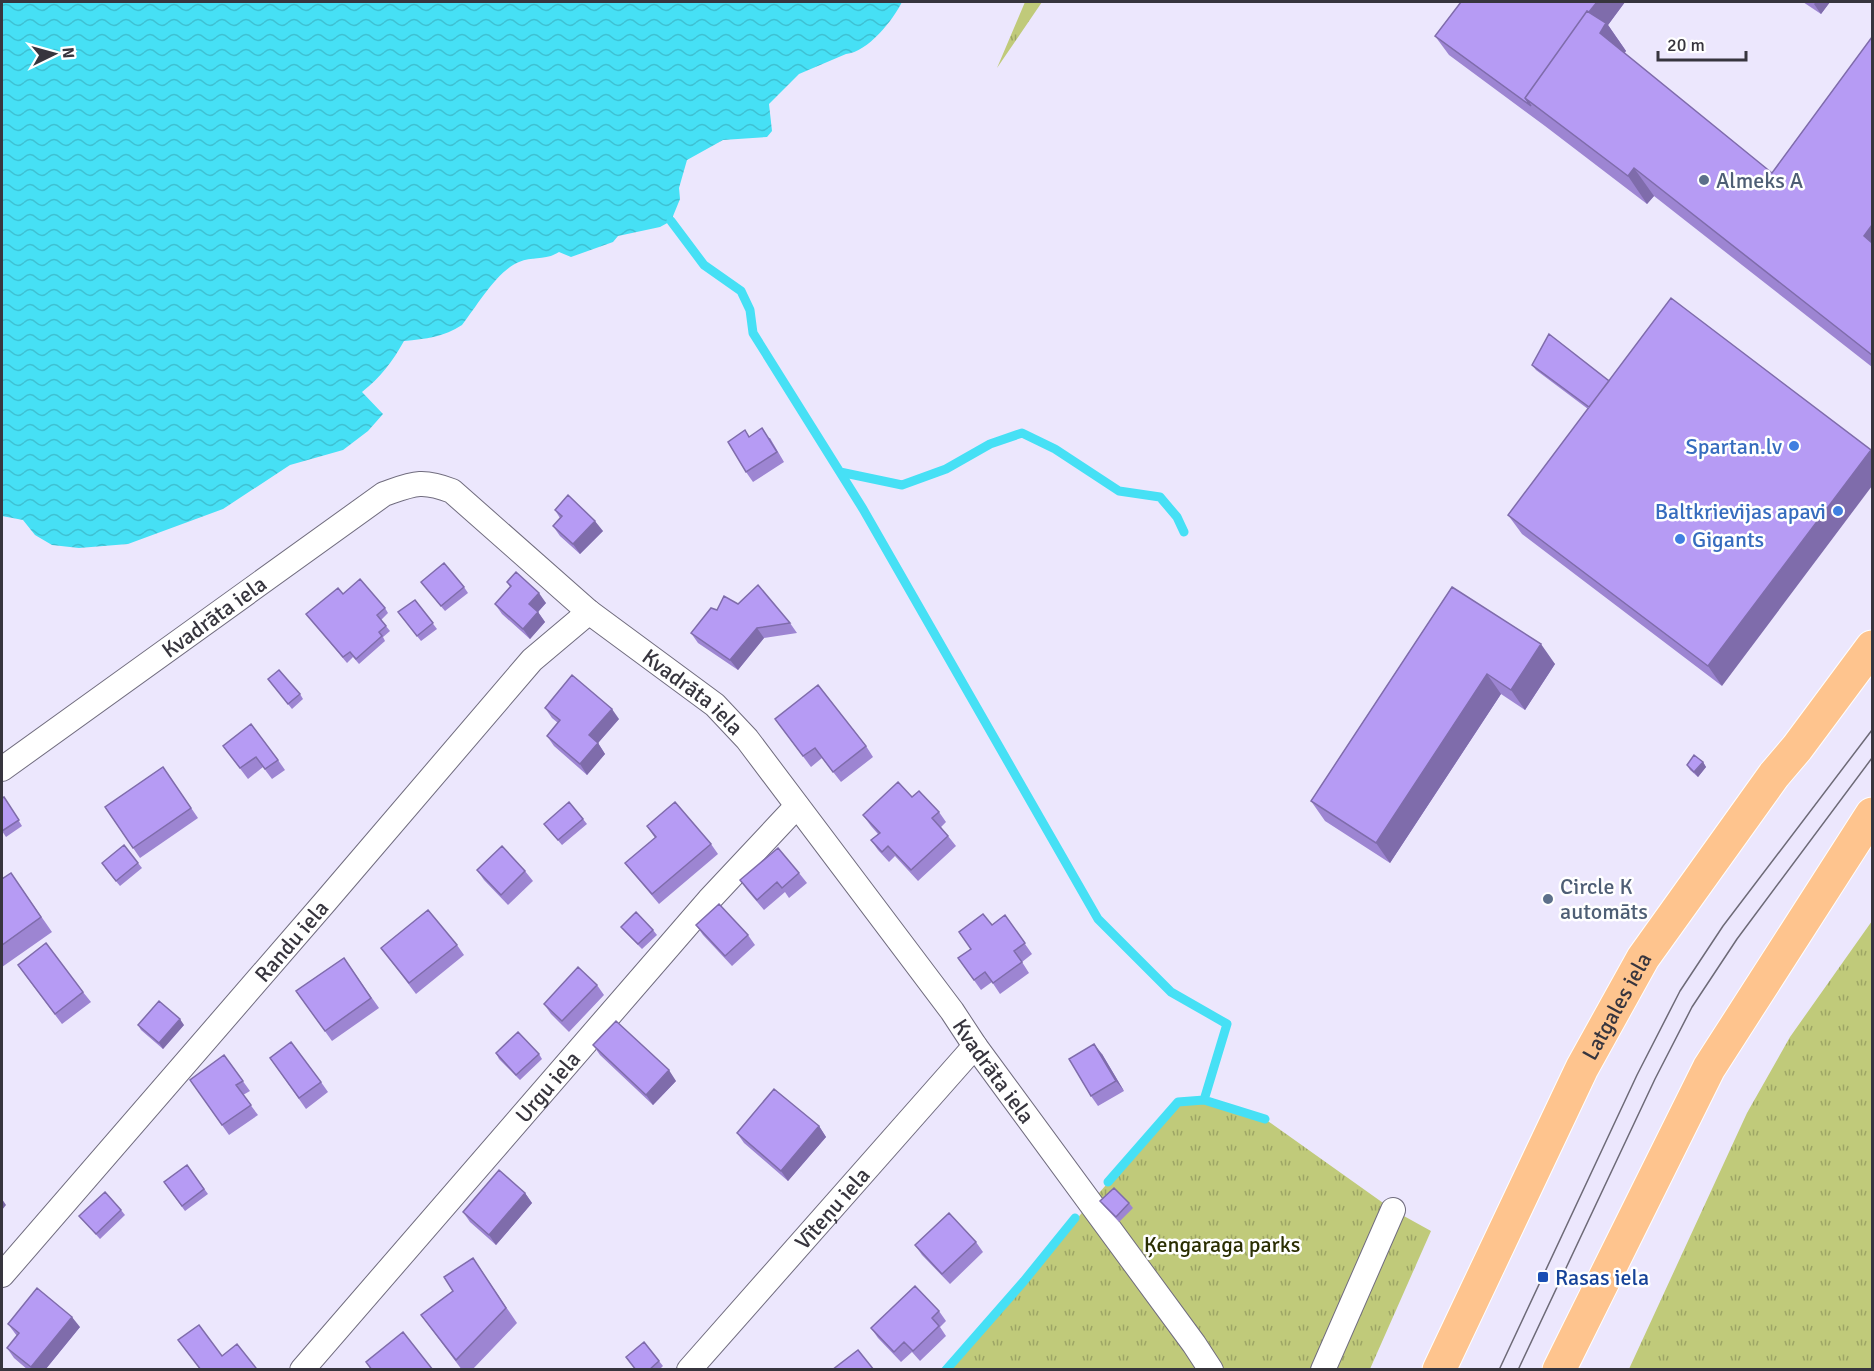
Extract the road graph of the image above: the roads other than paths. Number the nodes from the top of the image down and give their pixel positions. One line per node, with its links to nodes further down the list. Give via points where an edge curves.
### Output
1 (589, 612): 3 (street, Kvadrāta iela, via 452,491 416,483 384,494); 4 (street, Kvadrāta iela, via 715,705 747,739); 8 (street, Randu iela, via 532,660)
2 (1872, 647): 13 (highway, Latgales iela, via 1774,775 1643,958 1582,1068)
3 (2, 769)
4 (797, 806): 6 (street, Kvadrāta iela); 9 (street, Urgu iela, via 709,900)
5 (1872, 814): 14 (highway, via 1709,1068)
6 (975, 1046): 10 (street, Vīteņu iela); 11 (street, Kvadrāta iela)
7 (1393, 1210): 12 (street)
8 (2, 1275)
9 (302, 1370)
10 (690, 1370)
11 (1211, 1370)
12 (1323, 1370)
13 (1439, 1370)
14 (1559, 1370)

